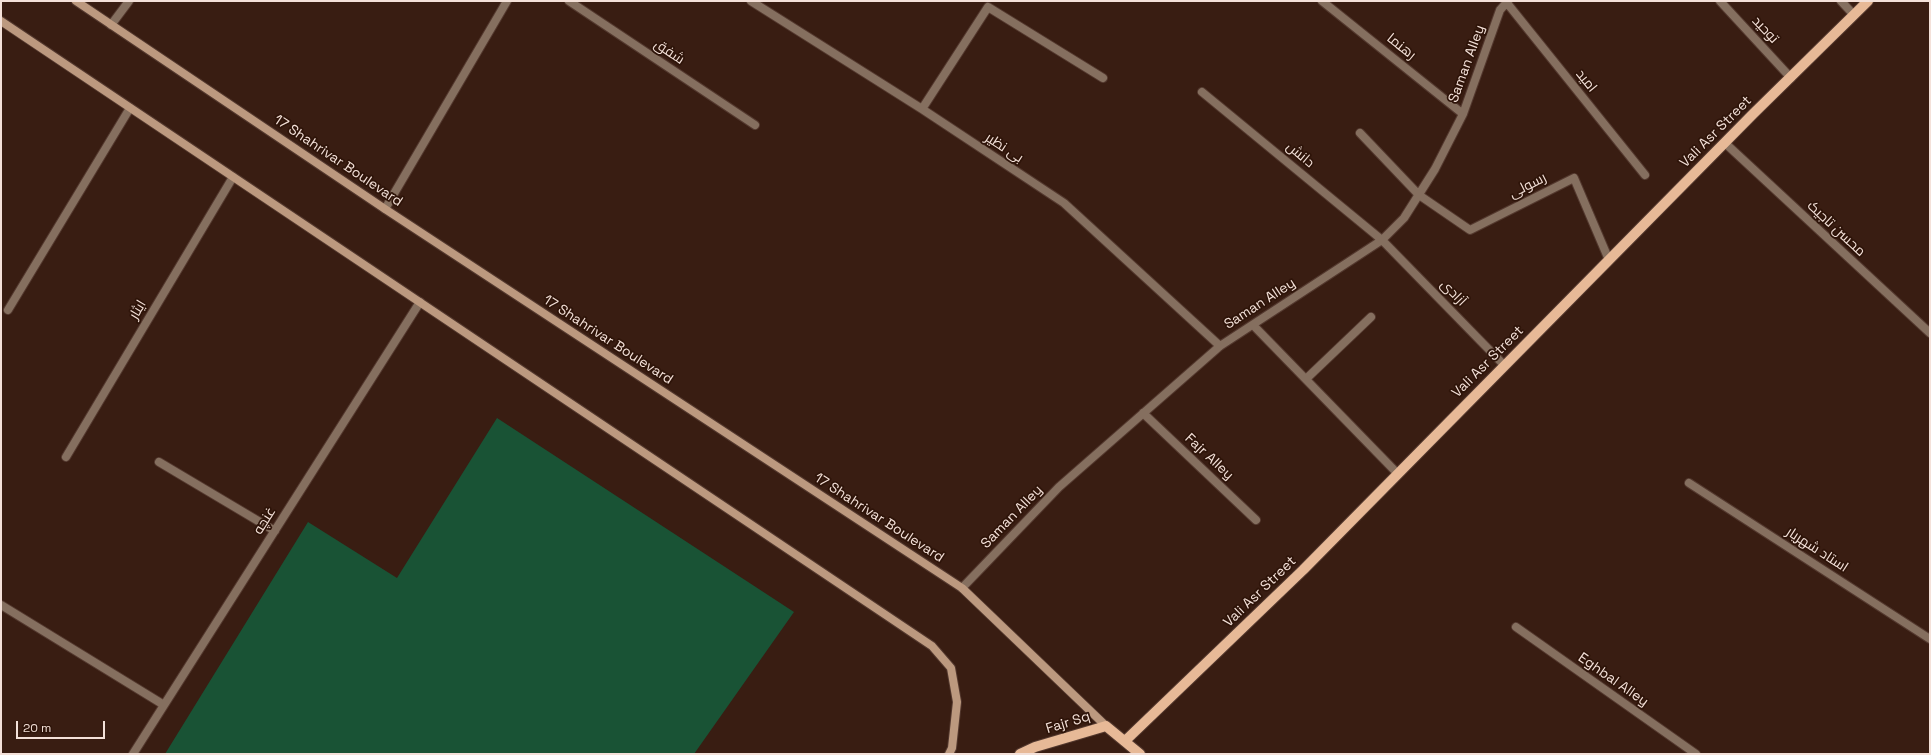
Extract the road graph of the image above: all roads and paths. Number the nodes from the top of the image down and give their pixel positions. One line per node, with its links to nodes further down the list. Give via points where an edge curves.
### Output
1 (76, 1): 13 (main road, 17 Shahrivar Boulevard)
2 (129, 1): 13 (street)
3 (507, 1): 26 (street)
4 (569, 1): 20 (street, شفق)
5 (751, 1): 18 (street, بی نظیر)
6 (1322, 1): 19 (street, رهنما)
7 (1720, 1): 15 (street, توحید)
8 (1841, 1): 11 (street)
9 (1868, 1): 11 (main road, Vali Asr Street)
10 (1508, 2): 19 (street, Saman Alley, via 1500,10); 23 (street, امید)
11 (1854, 15): 15 (main road, Vali Asr Street)
12 (1, 21): 17 (main road)
13 (111, 25): 26 (main road, 17 Shahrivar Boulevard)
14 (1103, 78): 18 (street, via 988,7)
15 (1791, 78): 22 (main road, Vali Asr Street)
16 (1202, 92): 27 (street, دانش)
17 (130, 108): 24 (main road); 30 (street)
18 (922, 109): 34 (street, بی نظیر, via 1064,203)
19 (1463, 114): 25 (street, Saman Alley)
20 (755, 125)
21 (1360, 133): 25 (street)
22 (1725, 143): 28 (main road, Vali Asr Street); 33 (street, محسن تاجیک)
23 (1645, 175)
24 (233, 177): 29 (main road); 38 (street, ایثار)
25 (1419, 195): 27 (street, Saman Alley, via 1404,218); 28 (street, رسولی, via 1470,230 1574,178)
26 (385, 208): 44 (main road, 17 Shahrivar Boulevard)
27 (1382, 240): 32 (street, Saman Alley); 35 (street, آزادی)
28 (1609, 260): 35 (main road, Vali Asr Street)
29 (420, 302): 43 (street, غنچه); 52 (main road, via 932,646 951,668 957,702 952,748)
30 (8, 310)
31 (1371, 317): 36 (street)
32 (1253, 325): 34 (street, Saman Alley); 36 (street)
33 (1930, 333)
34 (1220, 346): 37 (street, Saman Alley)
35 (1504, 366): 40 (main road, Vali Asr Street)
36 (1306, 379): 40 (street)
37 (1143, 413): 42 (street, Fajr Alley); 44 (street, Saman Alley, via 1059,487)
38 (66, 457)
39 (160, 462): 43 (street)
40 (1398, 474): 50 (main road, Vali Asr Street, via 1303,570)
41 (1689, 483): 47 (street, استاد شهریار)
42 (1256, 520)
43 (275, 531): 48 (street, غنچه)
44 (962, 588): 49 (main road, 17 Shahrivar Boulevard)
45 (1, 605): 48 (street)
46 (1516, 628): 55 (street, Eghbal Alley)
47 (1930, 639)
48 (164, 705): 51 (street, غنچه)
49 (1106, 726): 50 (main road, Fajr Sq); 53 (main road, Fajr Sq, via 1035,747)
50 (1125, 740): 54 (main road, Fajr Sq)
51 (133, 754)
52 (949, 754)
53 (1020, 754)
54 (1140, 754)
55 (1696, 754)

